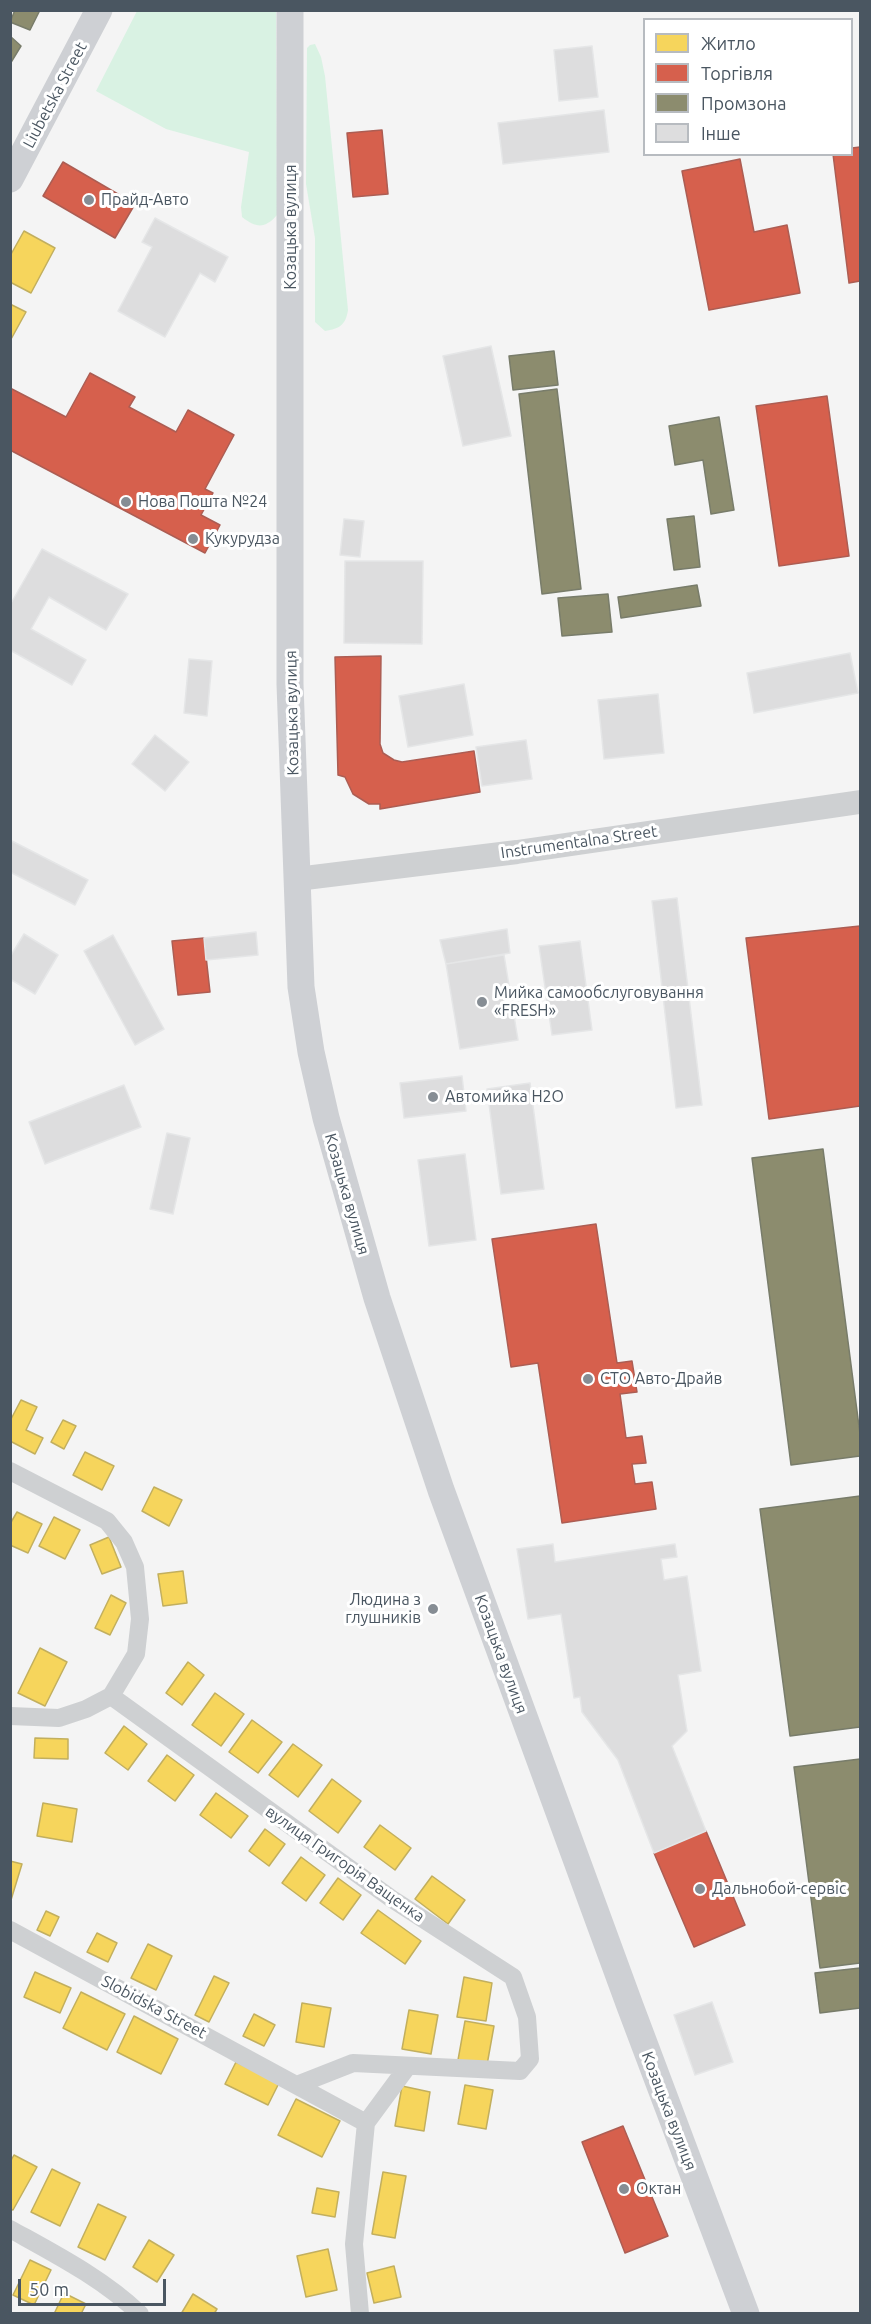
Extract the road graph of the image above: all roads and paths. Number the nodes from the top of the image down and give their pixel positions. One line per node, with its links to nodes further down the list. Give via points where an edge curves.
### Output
1 (99, 10): 3 (main road, Liubetska Street)
2 (290, 10): 5 (main road, Козацька вулиця, via 290,684)
3 (10, 179)
4 (861, 802): 5 (street, Instrumentalna Street, via 517,852)
5 (297, 879): 16 (main road, Козацька вулиця, via 301,987 311,1052 377,1298 441,1490)
6 (10, 1471): 7 (street, via 107,1521 124,1542 135,1567 141,1619 136,1654)
7 (111, 1696): 8 (street, via 59,1718); 10 (street, вулиця Григорія Ващенка, via 392,1899 513,1977 527,2018 530,2059 520,2071)
8 (10, 1716)
9 (10, 1930): 11 (street, Slobidska Street)
10 (408, 2066): 11 (street, via 353,2062); 12 (street)
11 (297, 2085): 12 (street, Slobidska Street)
12 (366, 2123): 15 (street, via 354,2244)
13 (10, 2229): 14 (street, via 121,2296)
14 (140, 2313)
15 (360, 2313)
16 (746, 2313)

